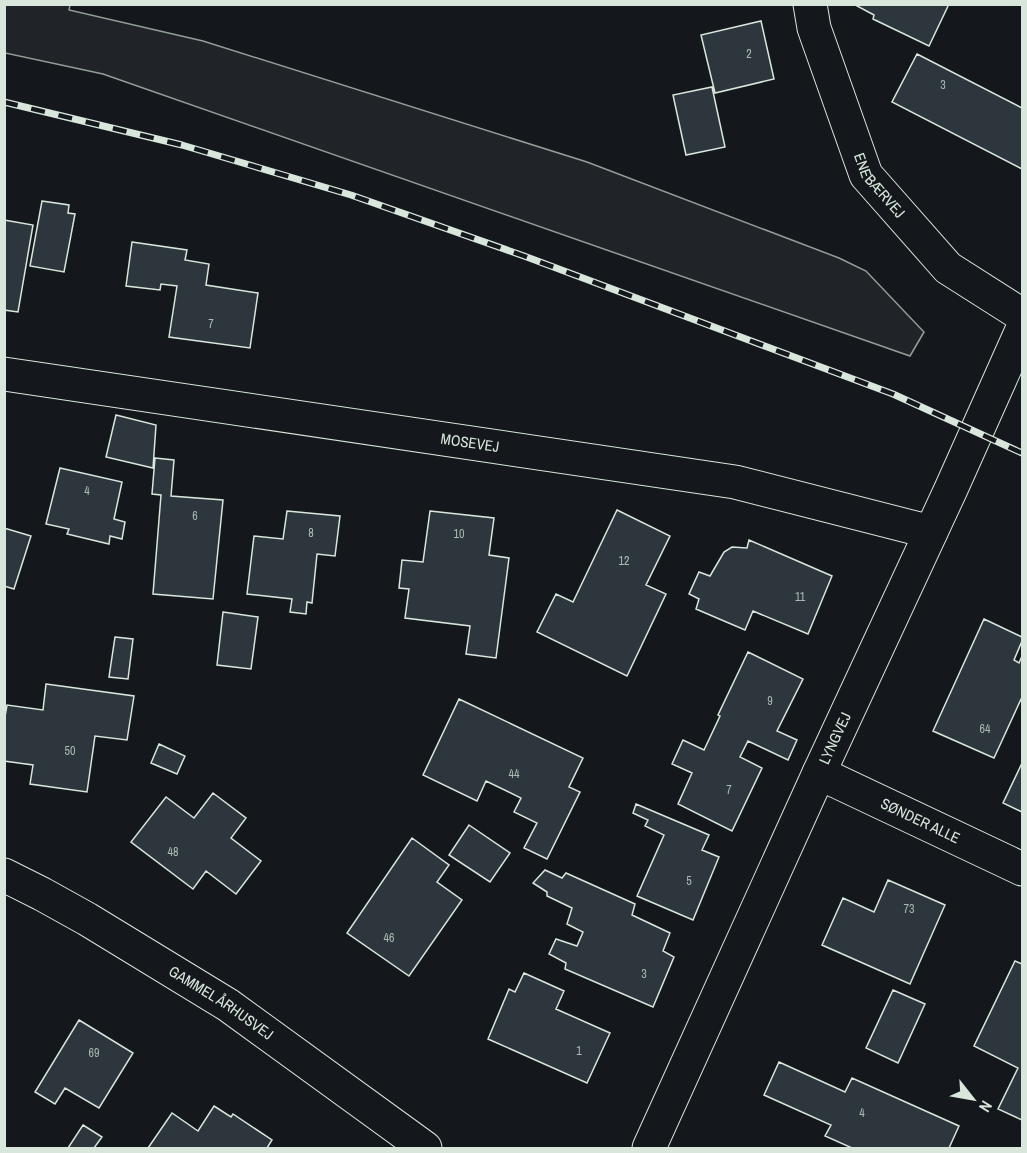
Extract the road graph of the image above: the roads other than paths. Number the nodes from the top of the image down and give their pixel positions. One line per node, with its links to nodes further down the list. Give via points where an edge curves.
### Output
1 (810, 4): 2 (street, ENEBÆRVEJ, via 814,28 866,174 948,268)
2 (1023, 315)
3 (1023, 330): 5 (street, LYNGVEJ)
4 (4, 374): 5 (street, MOSEVEJ, via 735,482)
5 (931, 532): 6 (street, LYNGVEJ)
6 (819, 773): 7 (street, SØNDER ALLE); 10 (street, LYNGVEJ)
7 (1023, 869)
8 (4, 875): 9 (street, GAMMEL ÅRHUSVEJ, via 87,919 228,1005)
9 (425, 1149)
10 (649, 1149)

